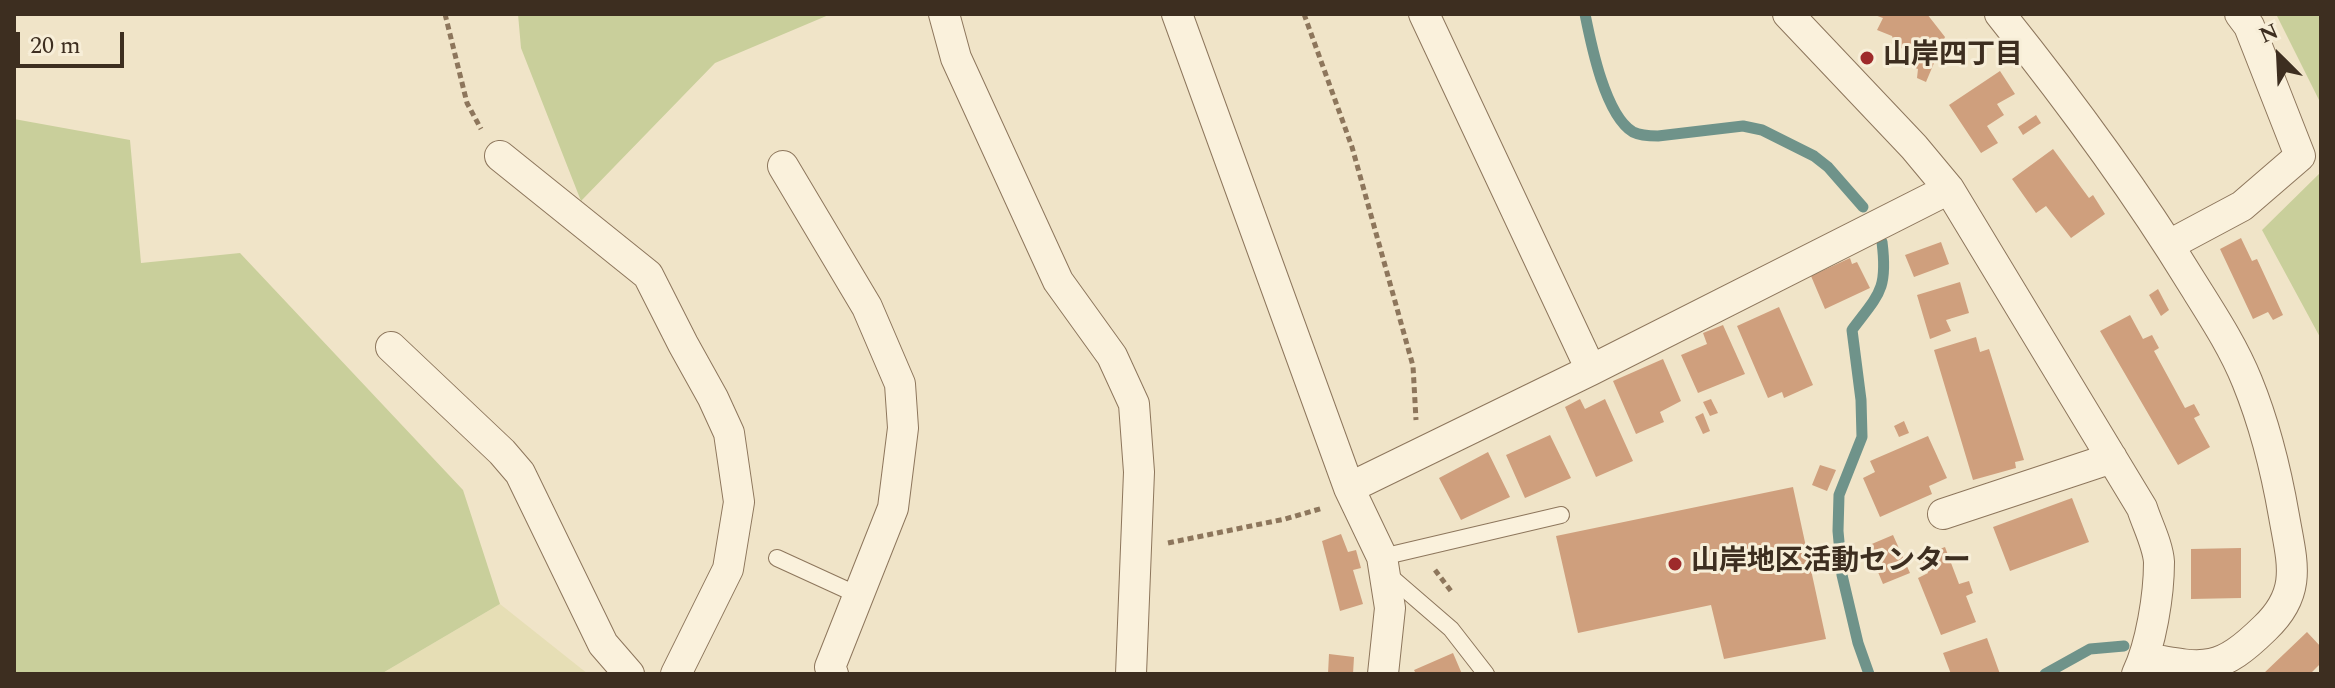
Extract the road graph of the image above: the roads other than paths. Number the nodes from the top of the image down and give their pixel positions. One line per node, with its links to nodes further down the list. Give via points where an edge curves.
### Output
1 (944, 14): 25 (street, via 956,58 1058,281 1112,356 1134,404 1139,472)
2 (1177, 14): 14 (street)
3 (1424, 14): 12 (street)
4 (1788, 14): 9 (street)
5 (2000, 14): 10 (street)
6 (2240, 14): 10 (street, via 2300,156 2242,206)
7 (500, 156): 23 (street, via 648,275 729,433 739,502 733,550)
8 (783, 166): 20 (street, via 867,307 900,384 903,428 893,508)
9 (1949, 189): 12 (street); 13 (street)
10 (2169, 245): 19 (street, via 2246,379)
11 (391, 347): 22 (street, via 520,473 603,644)
12 (1591, 370): 14 (street)
13 (2112, 458): 15 (street); 21 (street, via 2142,508 2159,560)
14 (1340, 497): 18 (street)
15 (1943, 514)
16 (1561, 515): 18 (lane)
17 (777, 558): 20 (lane)
18 (1383, 564): 26 (street, via 1390,608); 27 (lane, via 1451,629)
19 (2307, 570): 21 (street, via 2272,622 2219,663)
20 (860, 596): 24 (street, via 830,667)
21 (2141, 666)
22 (629, 674)
23 (676, 674)
24 (833, 674)
25 (1131, 674)
26 (1383, 674)
27 (1486, 674)

